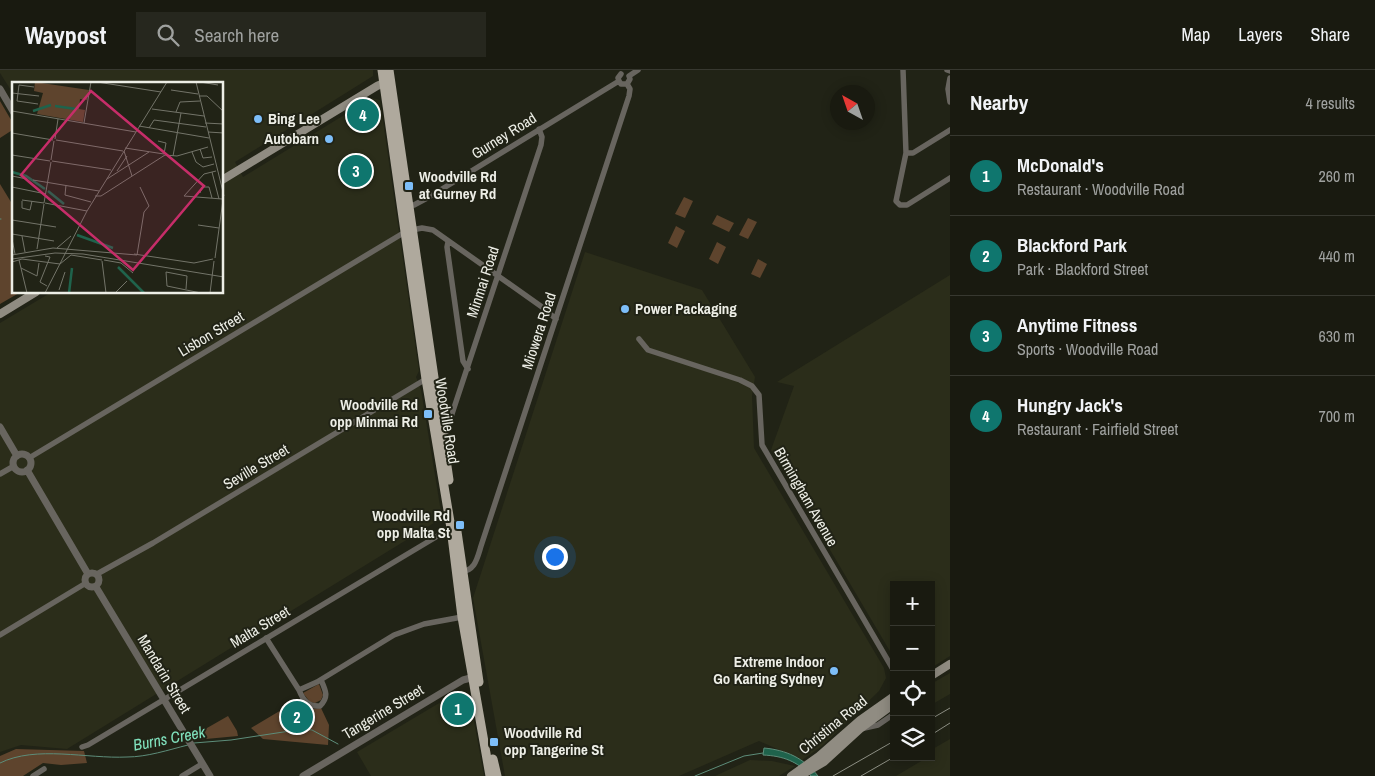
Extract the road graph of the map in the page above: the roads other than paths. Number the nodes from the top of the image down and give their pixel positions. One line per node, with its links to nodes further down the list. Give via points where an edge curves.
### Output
1 (382, 70): 9 (main road, Woodville Road)
2 (389, 70): 9 (main road, Woodville Road)
3 (638, 70): 6 (street)
4 (903, 70): 16 (street)
5 (620, 72): 6 (street); 8 (street)
6 (629, 76): 10 (street)
7 (950, 78): 12 (street)
8 (619, 81): 10 (street); 14 (street, Gurney Road)
9 (387, 82): 18 (main road); 19 (main road, Woodville Road)
10 (627, 84): 25 (street, Miowera Road, via 629,96)
11 (0, 89): 13 (street)
12 (950, 102)
13 (12, 110)
14 (539, 129): 19 (street, Gurney Road, via 429,197); 22 (street, Minmai Road, via 541,145)
15 (950, 130): 16 (street, via 913,153)
16 (906, 153): 17 (street, via 896,197 900,205 907,205)
17 (950, 178)
18 (224, 179)
19 (405, 207): 20 (main road, Woodville Road)
20 (408, 231): 21 (street, via 433,230); 28 (main road, Woodville Road); 30 (main road, Woodville Road); 32 (street, Lisbon Street)
21 (448, 242): 22 (street); 27 (street, via 463,360)
22 (497, 276): 25 (street); 27 (street, Minmai Road)
23 (33, 294): 24 (main road)
24 (0, 314)
25 (556, 319): 37 (street, Miowera Road, via 479,553 474,566)
26 (639, 338): 45 (street, Birmingham Avenue, via 648,350 740,380 752,386 759,395 762,445)
27 (468, 369): 30 (street, Minmai Road)
28 (426, 379): 36 (main road, Woodville Road); 39 (street, Seville Street)
29 (0, 427): 31 (street)
30 (443, 441): 37 (main road, Woodville Road)
31 (17, 456): 32 (street, via 22,454); 33 (street)
32 (29, 458): 34 (street)
33 (14, 466): 34 (street, via 19,471); 35 (street)
34 (26, 470): 38 (street)
35 (0, 474)
36 (451, 528): 37 (main road, Woodville Road); 44 (street, Malta Street)
37 (459, 572): 42 (main road, Woodville Road); 48 (main road, Woodville Road)
38 (88, 574): 39 (street); 40 (street)
39 (97, 574): 41 (street, via 100,581)
40 (86, 584): 41 (street); 43 (street)
41 (96, 587): 51 (street, Mandarin Street)
42 (462, 617): 48 (main road, Woodville Road); 49 (street, via 424,624 394,635)
43 (0, 635)
44 (266, 638): 50 (street); 51 (street, Malta Street)
45 (890, 664)
46 (950, 664): 47 (main road)
47 (935, 673)
48 (475, 677): 63 (street, Tangerine Street, via 449,689); 64 (main road, Woodville Road); 65 (main road, Woodville Road)
49 (321, 680): 50 (street); 50 (street, via 326,694 320,706 308,704)
50 (299, 690)
51 (163, 699): 56 (street, Malta Street); 57 (street, Mandarin Street)
52 (890, 699): 59 (main road, Christina Road, via 860,720)
53 (890, 707): 55 (main road, Christina Road)
54 (891, 716): 55 (street, via 878,725)
55 (860, 729): 59 (main road, Christina Road, via 824,762)
56 (82, 746)
57 (202, 764): 61 (street); 62 (street, Mandarin Street)
58 (44, 769): 60 (street)
59 (806, 770): 66 (main road, Christina Road)
60 (33, 776)
61 (182, 776)
62 (210, 776)
63 (303, 776)
64 (490, 776)
65 (497, 776)
66 (791, 776)

